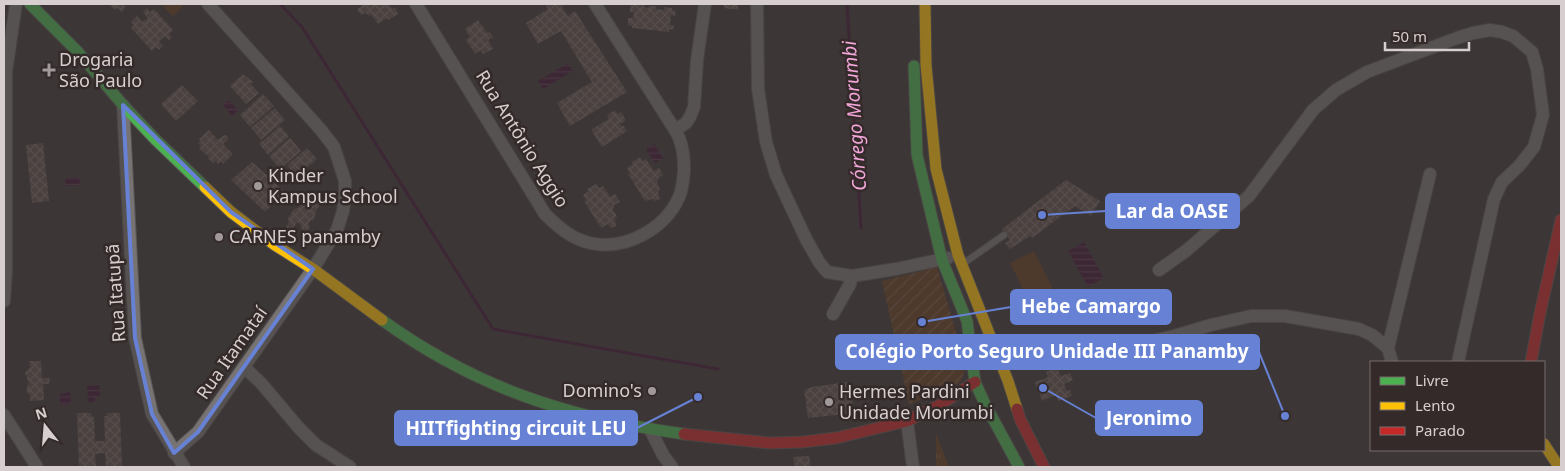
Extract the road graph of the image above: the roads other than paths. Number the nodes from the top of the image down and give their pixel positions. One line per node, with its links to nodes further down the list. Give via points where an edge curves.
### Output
1 (16, 4): 18 (street, via 6,72)
2 (30, 4): 10 (main road, via 78,52)
3 (208, 4): 17 (street, via 334,148 345,181 343,212 337,230)
4 (416, 4): 11 (street, Rua Antônio Aggio, via 545,214 571,236 590,243 618,243 633,239 665,219 683,184 684,155)
5 (595, 4): 11 (street, Rua Antônio Aggio)
6 (705, 4): 11 (street, via 694,107 686,123)
7 (757, 4): 20 (street, via 758,89 766,142 776,176 819,262 827,272)
8 (925, 4): 16 (main road, via 926,65 936,169)
9 (913, 51): 15 (main road, via 917,155)
10 (123, 105): 17 (main road, via 231,212); 37 (street, Rua Itatupã, via 135,338 152,414)
11 (675, 130)
12 (1430, 174): 23 (street)
13 (1561, 220): 27 (main road)
14 (1004, 235): 16 (lane)
15 (942, 260): 16 (street); 20 (street); 29 (main road, via 967,321)
16 (960, 260): 24 (main road)
17 (313, 269): 28 (street, Rua Itamataí); 35 (main road, via 401,334 480,379 570,412)
18 (5, 270): 21 (street)
19 (1159, 270): 26 (street, via 1249,196 1313,110 1336,90 1366,72 1457,38 1490,30 1502,32 1513,36 1532,52 1543,115 1534,147 1502,182 1494,198)
20 (852, 276): 22 (street)
21 (4, 301)
22 (833, 314)
23 (1388, 348): 24 (street, via 1359,329 1294,318 1251,316 1143,343 1100,349); 25 (street)
24 (995, 350): 33 (main road)
25 (1392, 361)
26 (1458, 361)
27 (1531, 361)
28 (244, 367): 37 (street, Rua Itamataí, via 198,432); 40 (street, via 262,382 316,445)
29 (975, 382): 30 (main road); 31 (main road); 33 (main road, via 993,382)
30 (985, 404): 31 (main road, via 971,398); 43 (main road)
31 (938, 406): 34 (main road)
32 (4, 415): 38 (street)
33 (1020, 419): 44 (main road)
34 (907, 421): 35 (main road, via 836,438 770,443); 42 (street)
35 (650, 429): 41 (street, via 662,455)
36 (1545, 446): 45 (main road)
37 (174, 452): 39 (street, Rua Itatupã)
38 (38, 467)
39 (184, 467)
40 (350, 467)
41 (672, 467)
42 (913, 467)
43 (1019, 467)
44 (1044, 467)
45 (1559, 467)

